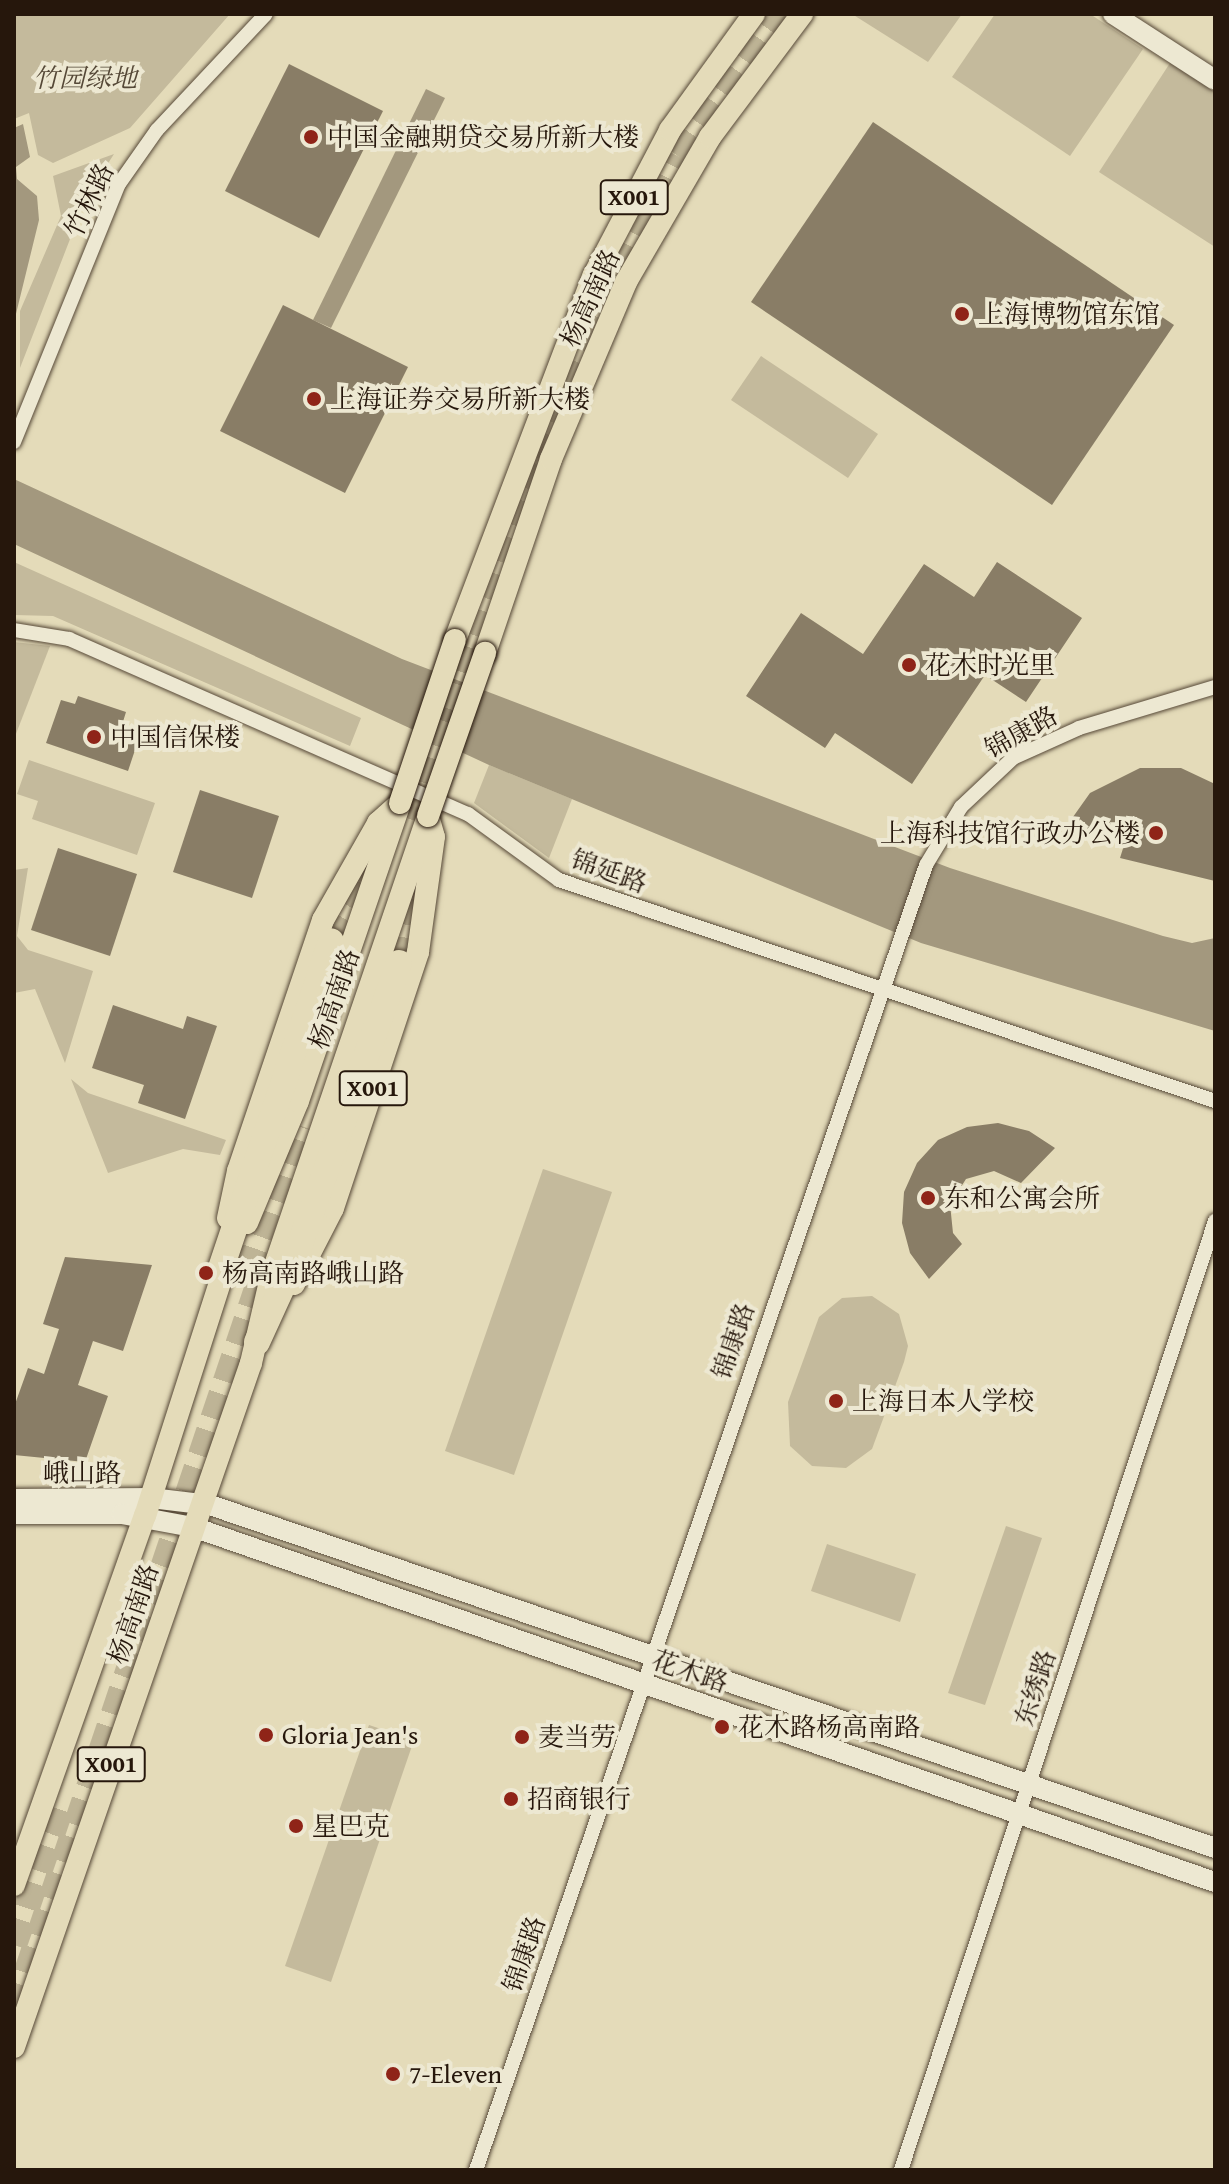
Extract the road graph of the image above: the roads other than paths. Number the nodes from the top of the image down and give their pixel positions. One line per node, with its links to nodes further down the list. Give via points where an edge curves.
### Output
1 (266, 14): 8 (street, 竹林路, via 157,130 119,184)
2 (754, 14): 11 (main road, 杨高南路 / X001, bridge, via 670,130 594,275 455,640)
3 (788, 14): 6 (main road)
4 (802, 14): 6 (main road, 杨高南路 / X001)
5 (1113, 14): 7 (main road)
6 (778, 39): 12 (main road, 杨高南路 / X001, bridge, via 710,137 626,282 551,459)
7 (1215, 80)
8 (14, 442)
9 (14, 630): 15 (street, 锦延路, via 69,639 453,807 559,880)
10 (1215, 687): 15 (street, 锦康路, via 1044,741 987,779 926,865)
11 (400, 803): 18 (main road, 杨高南路 / X001, via 298,1101 250,1218); 18 (main road, X001, via 378,823 323,920 238,1171)
12 (428, 816): 19 (main road, 杨高南路 / X001, via 271,1277); 19 (main road, X001, via 434,837 418,952 328,1220)
13 (331, 941): 18 (highway)
14 (399, 963): 19 (highway, via 294,1261)
15 (879, 989): 16 (street, 锦延路); 25 (street, 锦康路)
16 (1215, 1101)
17 (1215, 1221): 27 (street, 东绣路)
18 (219, 1274): 22 (main road, 杨高南路 / X001)
19 (257, 1342): 21 (main road, 杨高南路 / X001)
20 (14, 1499): 22 (main road, 峨山路)
21 (201, 1504): 22 (main road, 花木路); 24 (main road, 杨高南路 / X001); 25 (main road, 花木路)
22 (148, 1507): 23 (main road, 峨山路); 24 (main road, 花木路); 31 (main road, 杨高南路 / X001)
23 (14, 1514)
24 (193, 1527): 26 (main road, 花木路); 32 (main road, 杨高南路 / X001)
25 (651, 1654): 26 (street, 锦康路); 27 (main road, 花木路)
26 (641, 1681): 28 (main road, 花木路); 33 (street, 锦康路)
27 (1029, 1782): 28 (street, 东绣路); 29 (main road, 花木路)
28 (1020, 1813): 30 (main road, 花木路); 34 (street, 东绣路)
29 (1215, 1848)
30 (1215, 1882)
31 (14, 1885)
32 (14, 2047)
33 (476, 2170)
34 (901, 2170)

